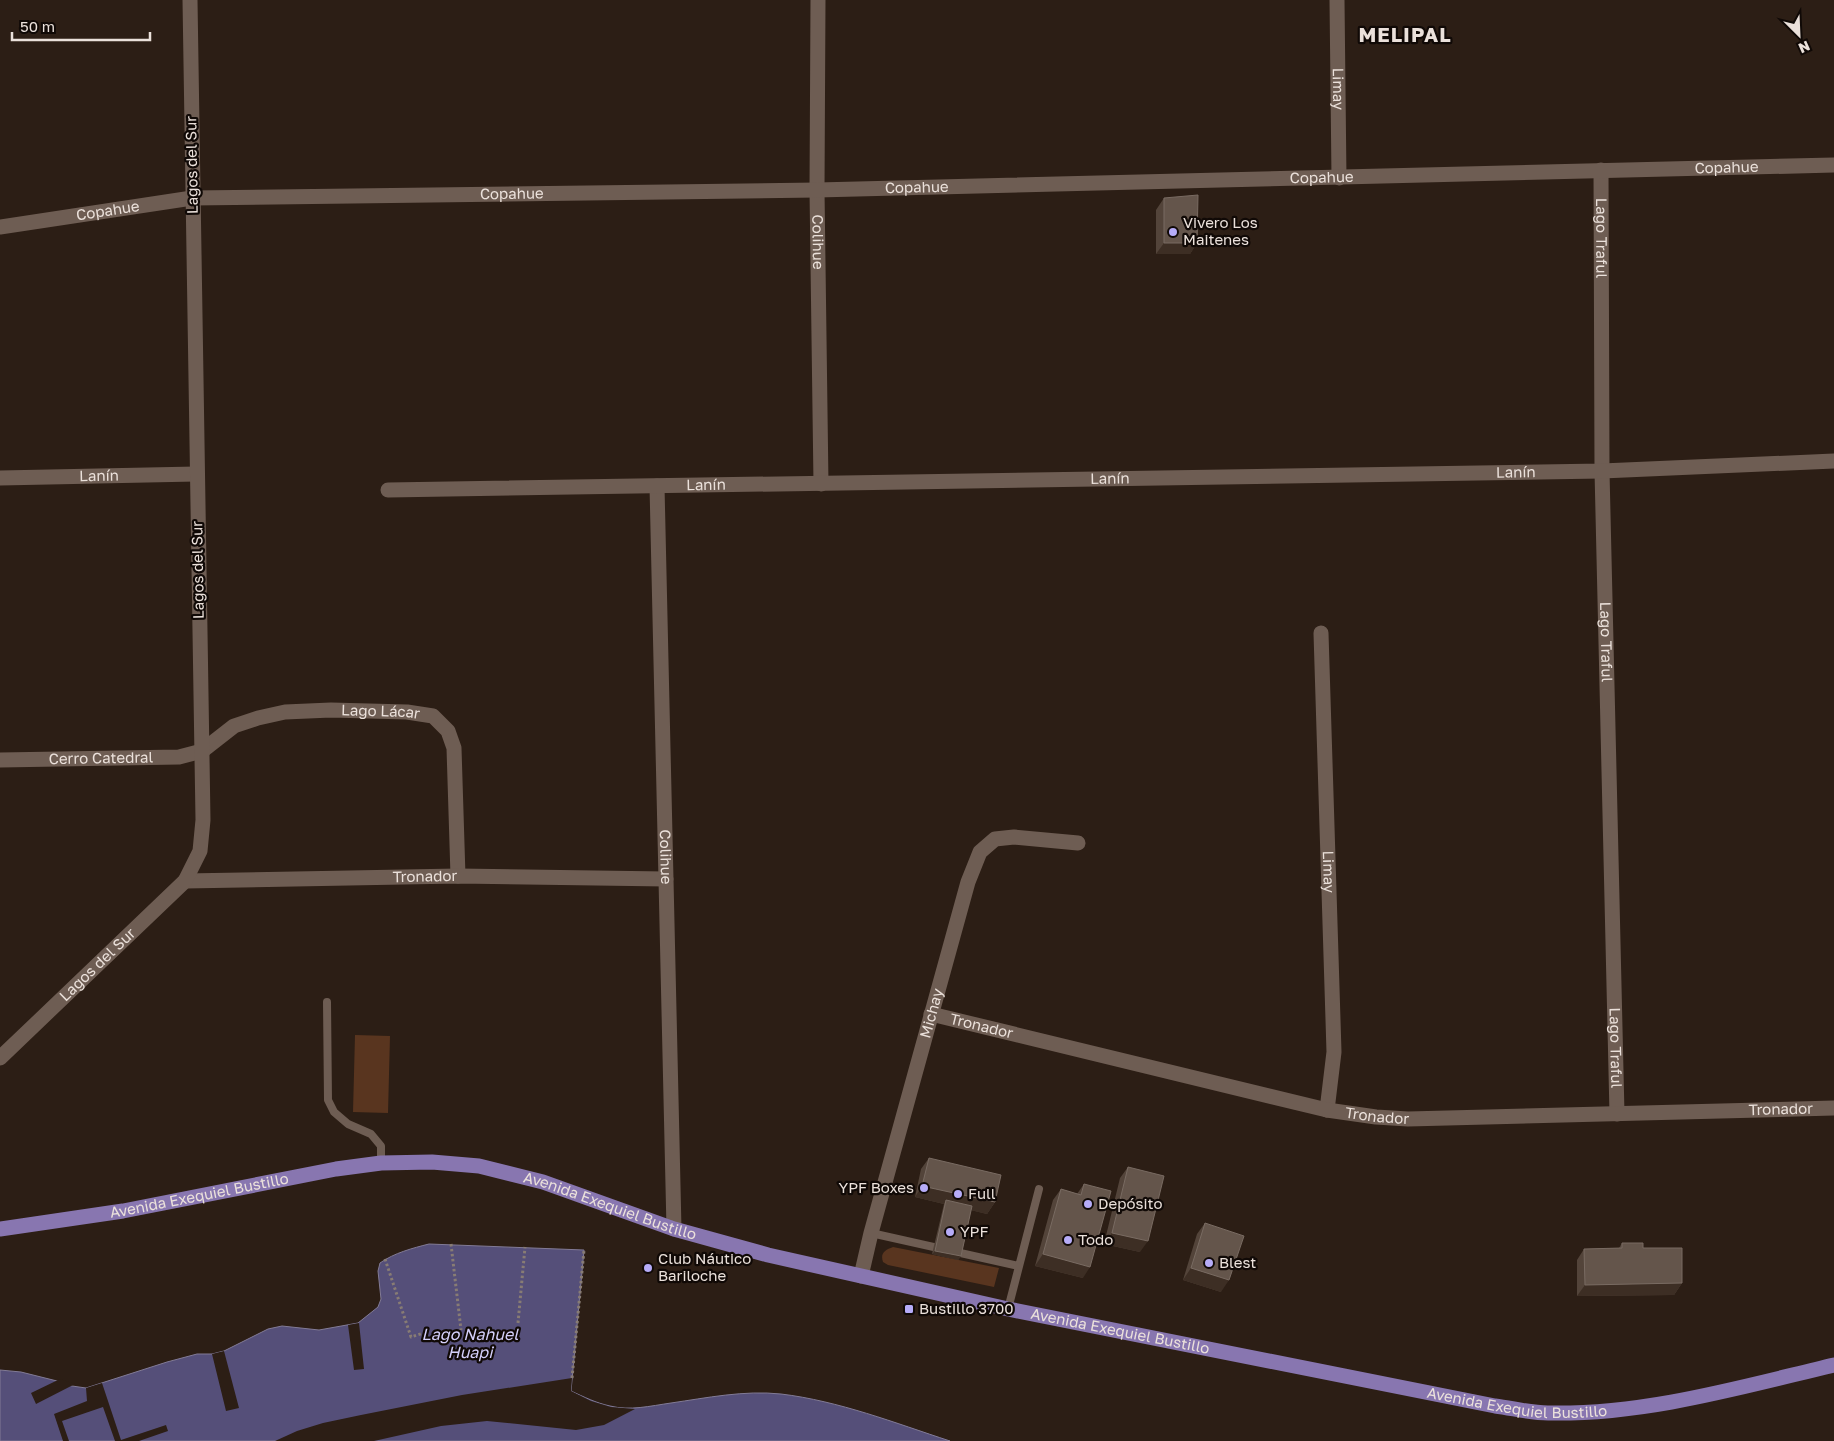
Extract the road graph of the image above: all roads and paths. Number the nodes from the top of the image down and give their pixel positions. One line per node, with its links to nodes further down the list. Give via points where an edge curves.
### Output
1 (190, 0): 8 (street, Lagos del Sur)
2 (818, 0): 7 (street, Colihue)
3 (1337, 0): 6 (street, Limay)
4 (1834, 165): 5 (street, Copahue)
5 (1601, 170): 6 (street, Copahue); 11 (street, Lago Traful)
6 (1339, 178): 7 (street, Copahue)
7 (817, 190): 8 (street, Copahue); 14 (street, Colihue)
8 (192, 198): 9 (street, Copahue); 12 (street, Lagos del Sur)
9 (0, 227)
10 (1834, 461): 11 (street, Lanín)
11 (1602, 471): 14 (street, Lanín); 29 (street, Lago Traful)
12 (196, 474): 13 (street, Lanín); 18 (street, Lagos del Sur)
13 (0, 478)
14 (821, 484): 15 (street, Lanín)
15 (657, 486): 16 (street, Lanín); 22 (street, Colihue)
16 (388, 490)
17 (1321, 633): 28 (street, Limay, via 1334,1052)
18 (202, 751): 19 (street, Cerro Catedral, via 179,758); 21 (street, Lago Lácar, via 234,726 285,712 341,710 433,716 448,731 454,748); 23 (street, Lagos del Sur, via 200,851)
19 (0, 760)
20 (1078, 843): 25 (street, Michay, via 1014,837 995,840 980,852 968,882)
21 (458, 876): 22 (street, Tronador); 23 (street, Tronador)
22 (666, 879): 33 (street, Colihue)
23 (185, 881): 26 (street, Lagos del Sur)
24 (327, 1002): 30 (lane, via 328,1100 334,1112 348,1124 371,1134 381,1146)
25 (931, 1014): 28 (street, Tronador); 34 (street, Michay)
26 (0, 1058)
27 (1834, 1108): 29 (street, Tronador)
28 (1327, 1110): 29 (street, Tronador, via 1408,1119)
29 (1617, 1114)
30 (381, 1163): 32 (main road, Avenida Exequiel Bustillo, via 123,1211); 33 (main road, Avenida Exequiel Bustillo, via 432,1162 479,1166 544,1182)
31 (1038, 1189): 39 (lane)
32 (0, 1229)
33 (674, 1229): 40 (main road, Avenida Exequiel Bustillo)
34 (871, 1233): 39 (lane); 40 (street, Michay)
35 (451, 1244): 43 (path)
36 (525, 1247): 42 (path)
37 (584, 1250): 46 (path)
38 (385, 1259): 44 (path, via 411,1337)
39 (1019, 1266): 41 (lane)
40 (861, 1276): 41 (main road, Avenida Exequiel Bustillo)
41 (1008, 1309): 45 (main road, Avenida Exequiel Bustillo, via 1444,1397 1546,1413 1644,1406)
42 (518, 1323)
43 (461, 1330)
44 (427, 1332)
45 (1834, 1364)
46 (572, 1378)

